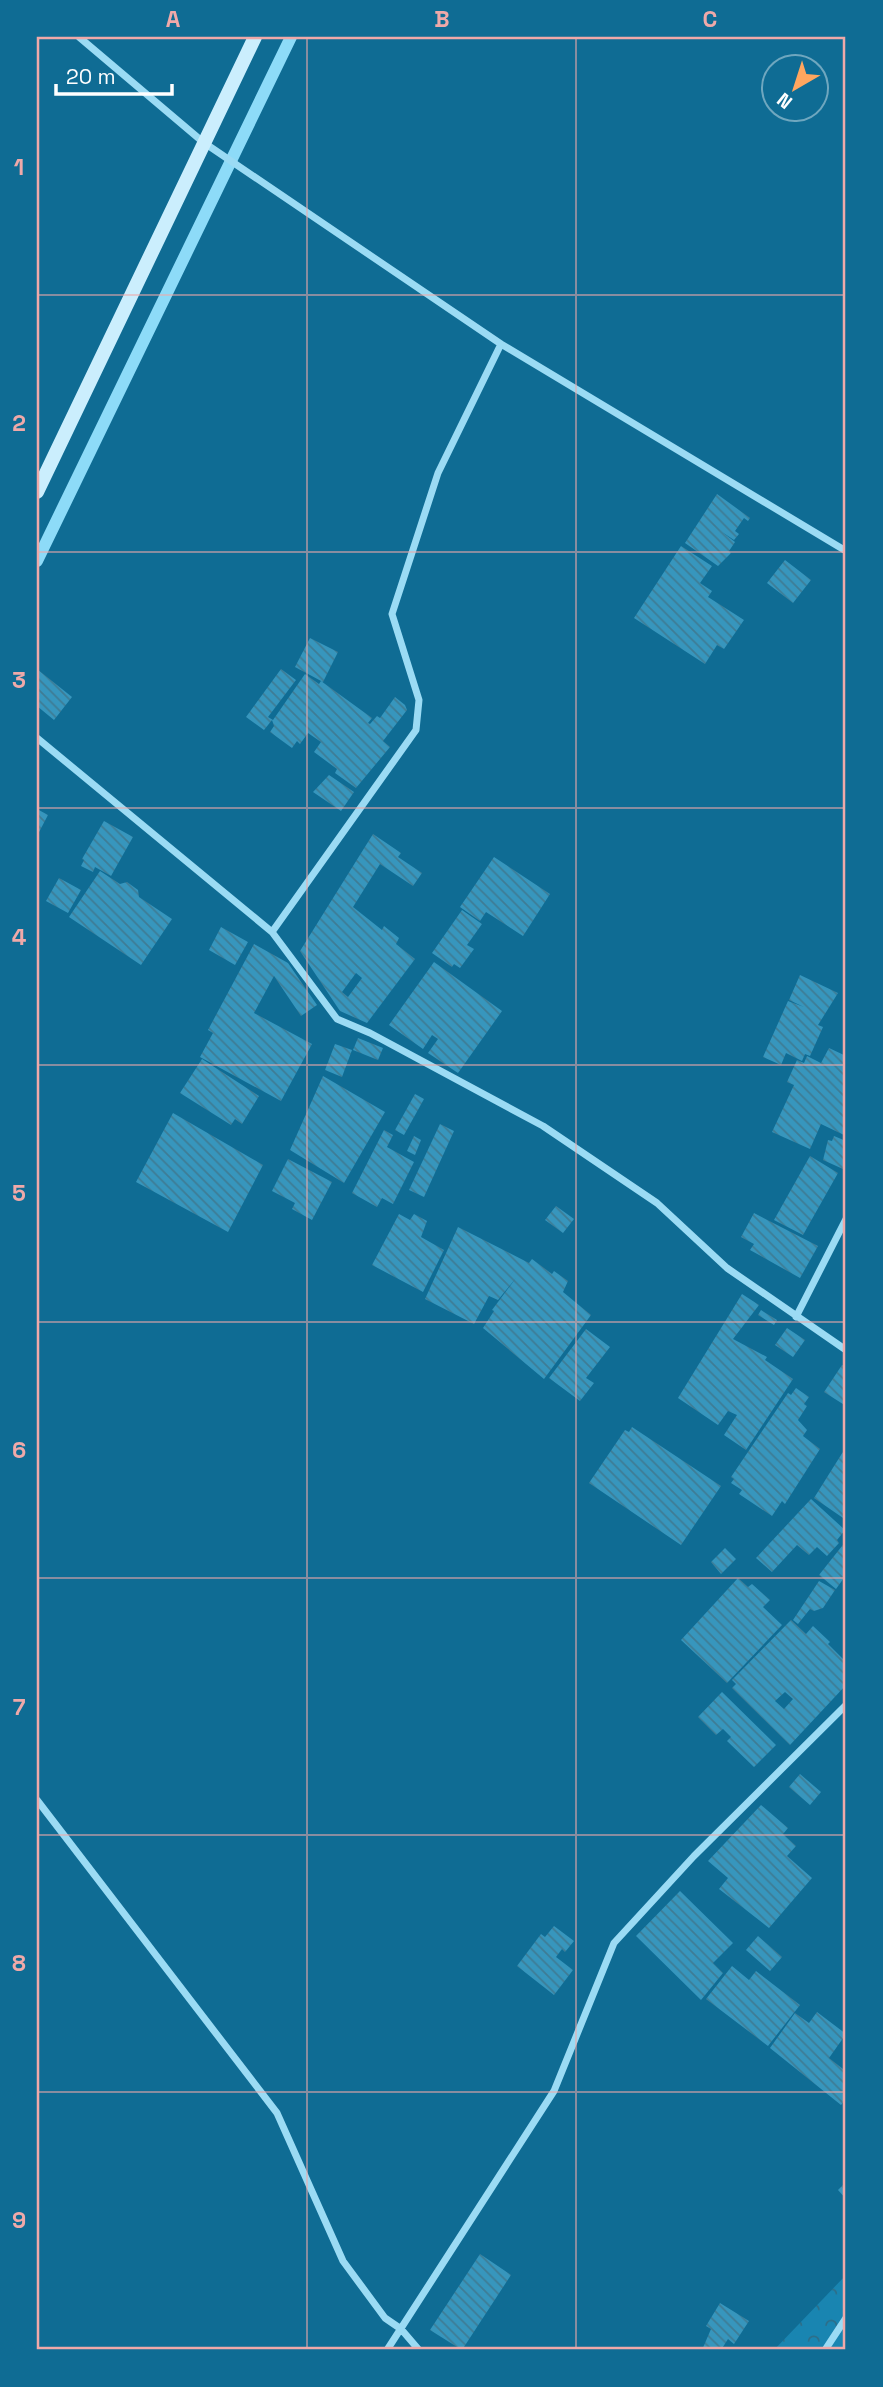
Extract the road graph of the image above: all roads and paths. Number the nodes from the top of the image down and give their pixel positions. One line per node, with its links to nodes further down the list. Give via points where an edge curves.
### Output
1 (79, 37): 3 (street)
2 (255, 37): 3 (street)
3 (203, 142): 4 (street); 5 (street)
4 (501, 344): 6 (street); 8 (street, via 438,473 392,614 419,700 416,730)
5 (37, 492)
6 (846, 551)
7 (37, 738): 8 (street)
8 (272, 932): 10 (street, via 337,1019 543,1126 657,1203 727,1268)
9 (846, 1219): 10 (street)
10 (796, 1317): 11 (street)
11 (846, 1350)
12 (846, 1705): 15 (street, via 614,1943 554,2091)
13 (37, 1800): 15 (street, via 277,2113 343,2261 385,2318)
14 (846, 2318): 18 (street)
15 (401, 2329): 16 (street); 17 (street)
16 (387, 2350)
17 (419, 2350)
18 (825, 2350)

